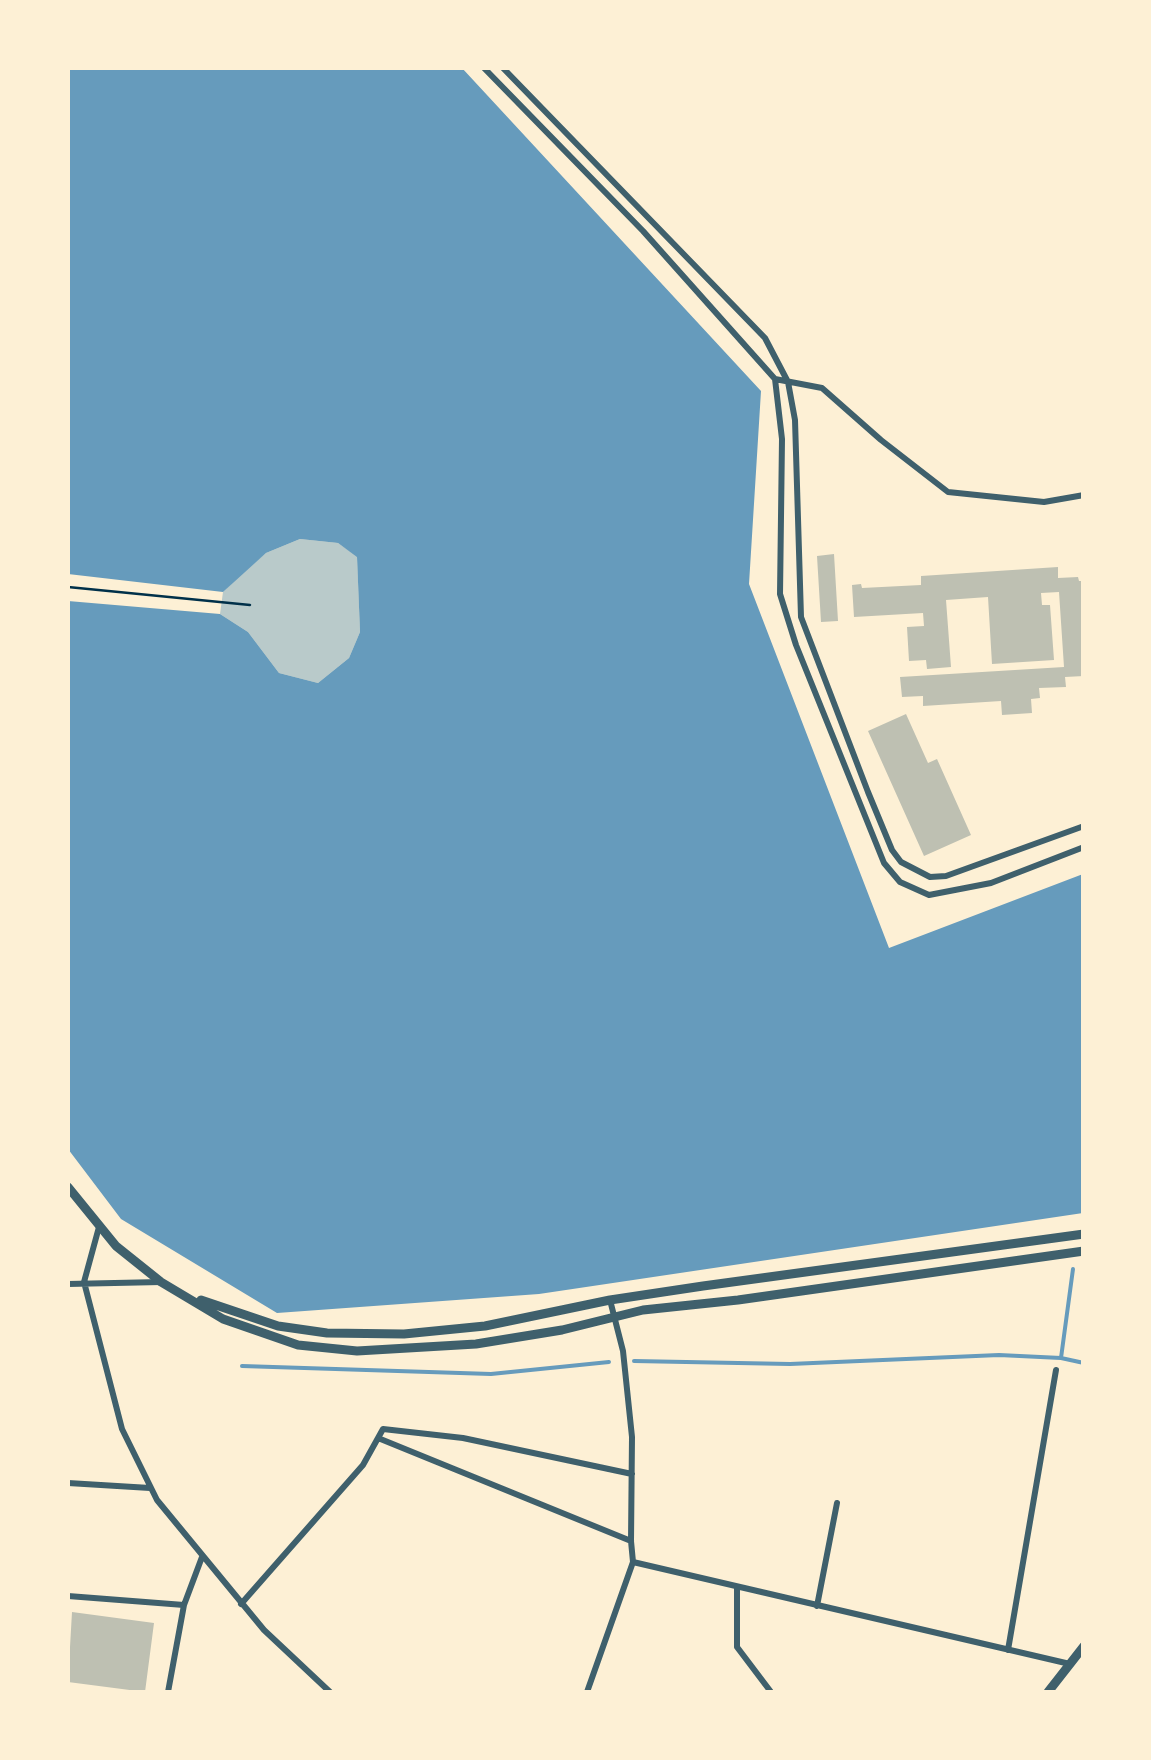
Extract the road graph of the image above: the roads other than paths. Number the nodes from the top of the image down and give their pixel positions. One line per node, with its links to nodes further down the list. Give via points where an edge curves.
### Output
1 (484, 68): 3 (street)
2 (503, 68): 4 (street, via 765,338)
3 (775, 379): 4 (street); 7 (street, via 782,439 780,594 884,863 900,882 929,895 991,883)
4 (788, 382): 5 (street, via 822,388 948,492 1044,502); 6 (street, via 796,420 801,617 892,850 914,871 946,876)
5 (1084, 496)
6 (1084, 826)
7 (1084, 848)
8 (68, 1187): 9 (street)
9 (100, 1227): 12 (street); 13 (street)
10 (1084, 1234): 16 (street)
11 (1084, 1251): 17 (street)
12 (84, 1282): 13 (street); 14 (street); 22 (street, via 122,1429)
13 (161, 1282): 15 (street)
14 (68, 1284)
15 (175, 1290): 16 (street, via 278,1326 327,1334 485,1326); 17 (street, via 242,1327 298,1345 357,1350 476,1344)
16 (610, 1300): 17 (street)
17 (614, 1316): 20 (street, via 625,1368)
18 (1056, 1370): 33 (street)
19 (378, 1438): 20 (street, via 383,1429 462,1438); 24 (street); 29 (street)
20 (632, 1474): 24 (street)
21 (68, 1483): 22 (street)
22 (152, 1488): 25 (street)
23 (836, 1503): 31 (street)
24 (630, 1541): 26 (street)
25 (202, 1556): 29 (street); 30 (street)
26 (634, 1562): 27 (street); 37 (street)
27 (736, 1587): 31 (street); 38 (street, via 737,1647)
28 (68, 1596): 30 (street)
29 (242, 1604): 36 (street)
30 (184, 1605): 35 (street)
31 (818, 1606): 33 (street)
32 (1084, 1646): 34 (street)
33 (1008, 1650): 34 (street)
34 (1070, 1664): 39 (street)
35 (168, 1692)
36 (330, 1692)
37 (587, 1692)
38 (771, 1692)
39 (1048, 1692)

